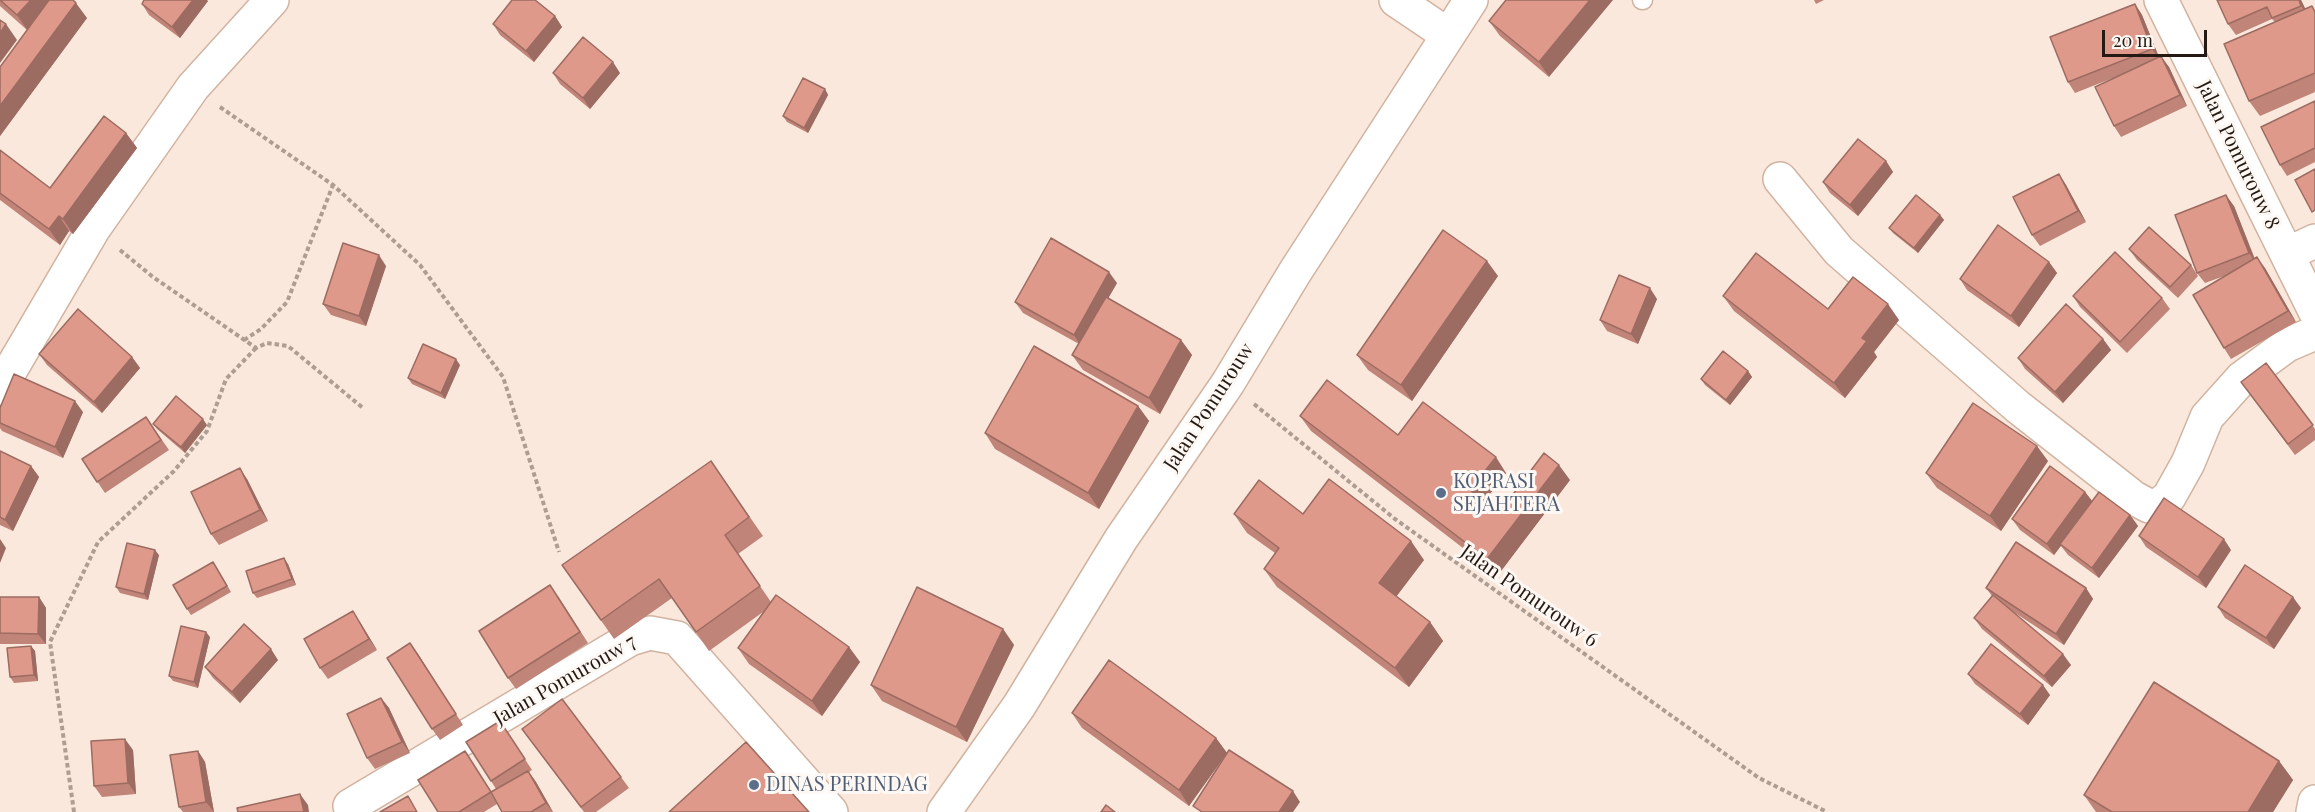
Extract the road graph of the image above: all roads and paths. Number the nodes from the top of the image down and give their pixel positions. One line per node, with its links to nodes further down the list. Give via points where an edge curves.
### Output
1 (272, 0): 6 (street)
2 (1396, 0): 5 (street)
3 (1472, 0): 5 (street, Jalan Pomurouw)
4 (2161, 0): 10 (street, Jalan Pomurouw 8)
5 (1448, 35): 16 (street, Jalan Pomurouw)
6 (193, 87): 8 (path); 9 (street)
7 (1780, 179): 12 (street, via 1839,251 2018,408 2149,506 2159,506 2169,497 2188,464 2207,417 2242,378 2287,345)
8 (333, 185): 13 (path, via 287,302 261,329); 18 (path, via 420,266 502,377)
9 (94, 228): 13 (path, via 153,278); 15 (street)
10 (2301, 248): 11 (street, Jalan Pomurouw 8)
11 (2315, 311)
12 (2315, 333)
13 (244, 340): 14 (path)
14 (256, 348): 17 (path, via 267,343 288,346); 21 (path, via 226,379 207,431 174,471 98,542 50,642)
15 (2, 380)
16 (1228, 383): 23 (street, Jalan Pomurouw, via 1121,539 1019,706); 24 (path, Jalan Pomurouw 6, via 1395,519 1760,778)
17 (363, 408)
18 (559, 552)
19 (2315, 802): 25 (street)
20 (350, 806): 22 (street, Jalan Pomurouw 7, via 630,639 650,633 677,638)
21 (74, 812)
22 (831, 812)
23 (944, 812)
24 (1827, 812)
25 (2313, 812)

